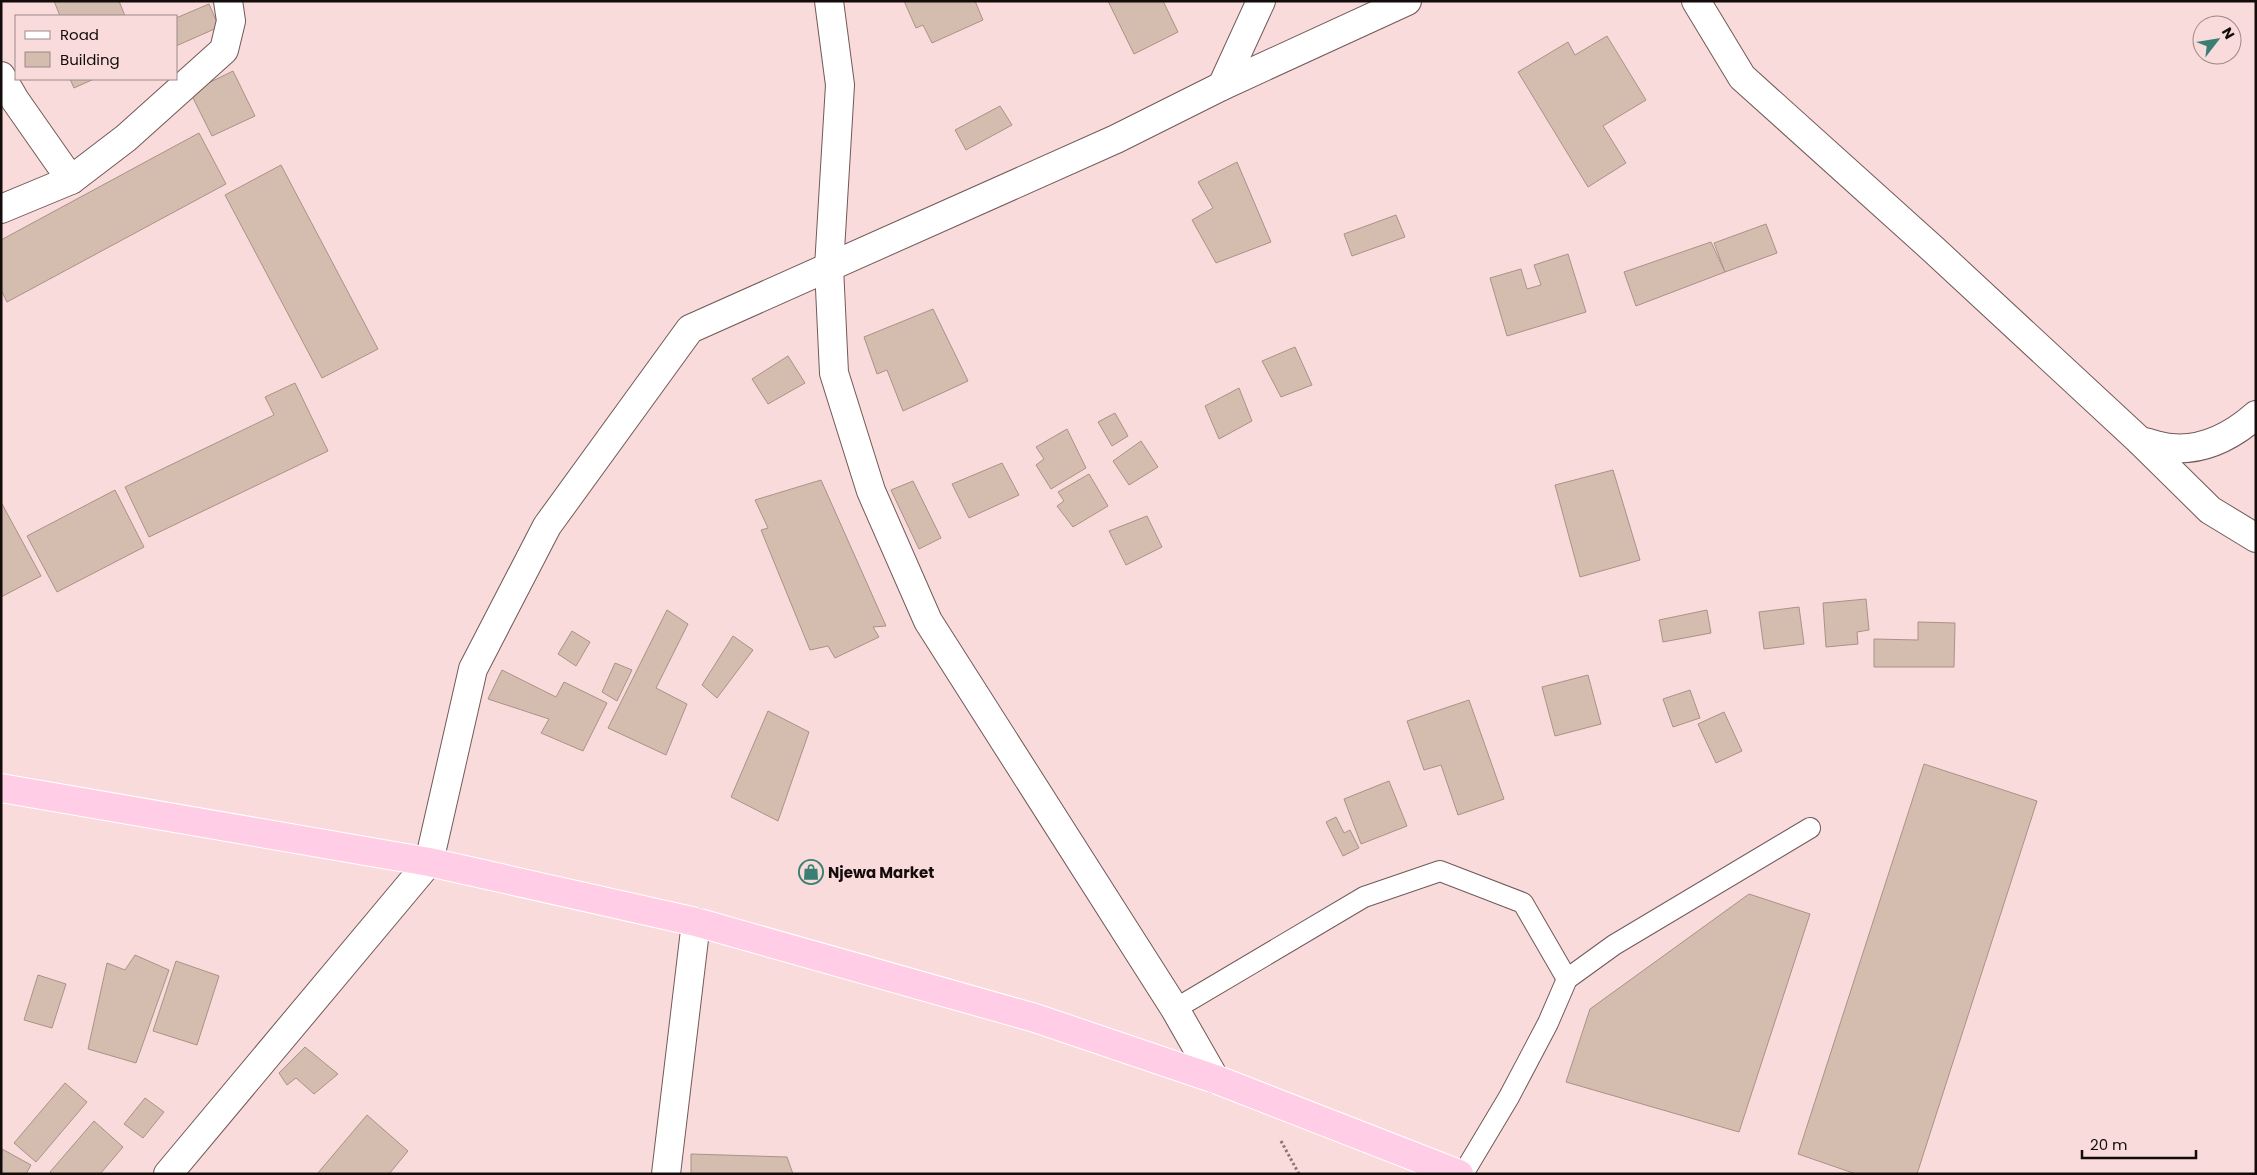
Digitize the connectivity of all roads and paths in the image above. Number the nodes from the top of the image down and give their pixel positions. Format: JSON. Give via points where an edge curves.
{"nodes":[{"id":1,"x":228,"y":1,"type":"edge"},
{"id":2,"x":829,"y":1,"type":"edge"},
{"id":3,"x":1261,"y":1,"type":"edge"},
{"id":4,"x":1406,"y":1,"type":"edge"},
{"id":5,"x":1696,"y":1,"type":"edge"},
{"id":6,"x":1,"y":76,"type":"edge"},
{"id":7,"x":1222,"y":86,"type":"junction"},
{"id":8,"x":71,"y":180,"type":"junction"},
{"id":9,"x":1,"y":209,"type":"edge"},
{"id":10,"x":829,"y":267,"type":"junction"},
{"id":11,"x":2256,"y":415,"type":"edge"},
{"id":12,"x":2140,"y":441,"type":"junction"},
{"id":13,"x":2256,"y":538,"type":"edge"},
{"id":14,"x":1,"y":788,"type":"edge"},
{"id":15,"x":1810,"y":828,"type":"dead end"},
{"id":16,"x":429,"y":862,"type":"junction"},
{"id":17,"x":696,"y":922,"type":"junction"},
{"id":18,"x":1567,"y":979,"type":"junction"},
{"id":19,"x":1175,"y":1009,"type":"junction"},
{"id":20,"x":1215,"y":1079,"type":"junction"},
{"id":21,"x":168,"y":1174,"type":"edge"},
{"id":22,"x":666,"y":1174,"type":"edge"},
{"id":23,"x":1459,"y":1174,"type":"edge"},
{"id":24,"x":1463,"y":1174,"type":"edge"}],
"edges":[{"from":1,"to":8,"type":"street","via":[[231,21],[224,50],[126,138]]},
{"from":2,"to":10,"type":"street","via":[[840,85]]},
{"from":3,"to":7,"type":"street"},
{"from":4,"to":7,"type":"street"},
{"from":5,"to":12,"type":"street","via":[[1742,77]]},
{"from":6,"to":8,"type":"street"},
{"from":7,"to":10,"type":"street","via":[[1116,140]]},
{"from":8,"to":9,"type":"street"},
{"from":10,"to":16,"type":"street","via":[[690,329],[547,526],[473,669]]},
{"from":10,"to":19,"type":"street","via":[[834,373],[871,491],[928,620]]},
{"from":11,"to":12,"type":"street","via":[[2242,428],[2220,440],[2194,448],[2170,448]]},
{"from":12,"to":13,"type":"street","via":[[2210,510]]},
{"from":14,"to":16,"type":"highway"},
{"from":15,"to":18,"type":"lane","via":[[1614,945]]},
{"from":16,"to":17,"type":"highway"},
{"from":16,"to":21,"type":"street"},
{"from":17,"to":20,"type":"highway","via":[[1034,1018]]},
{"from":17,"to":22,"type":"street"},
{"from":18,"to":19,"type":"lane","via":[[1524,903],[1440,871],[1364,897]]},
{"from":18,"to":24,"type":"lane","via":[[1509,1097]]},
{"from":19,"to":20,"type":"street"},
{"from":20,"to":23,"type":"highway"}]}
